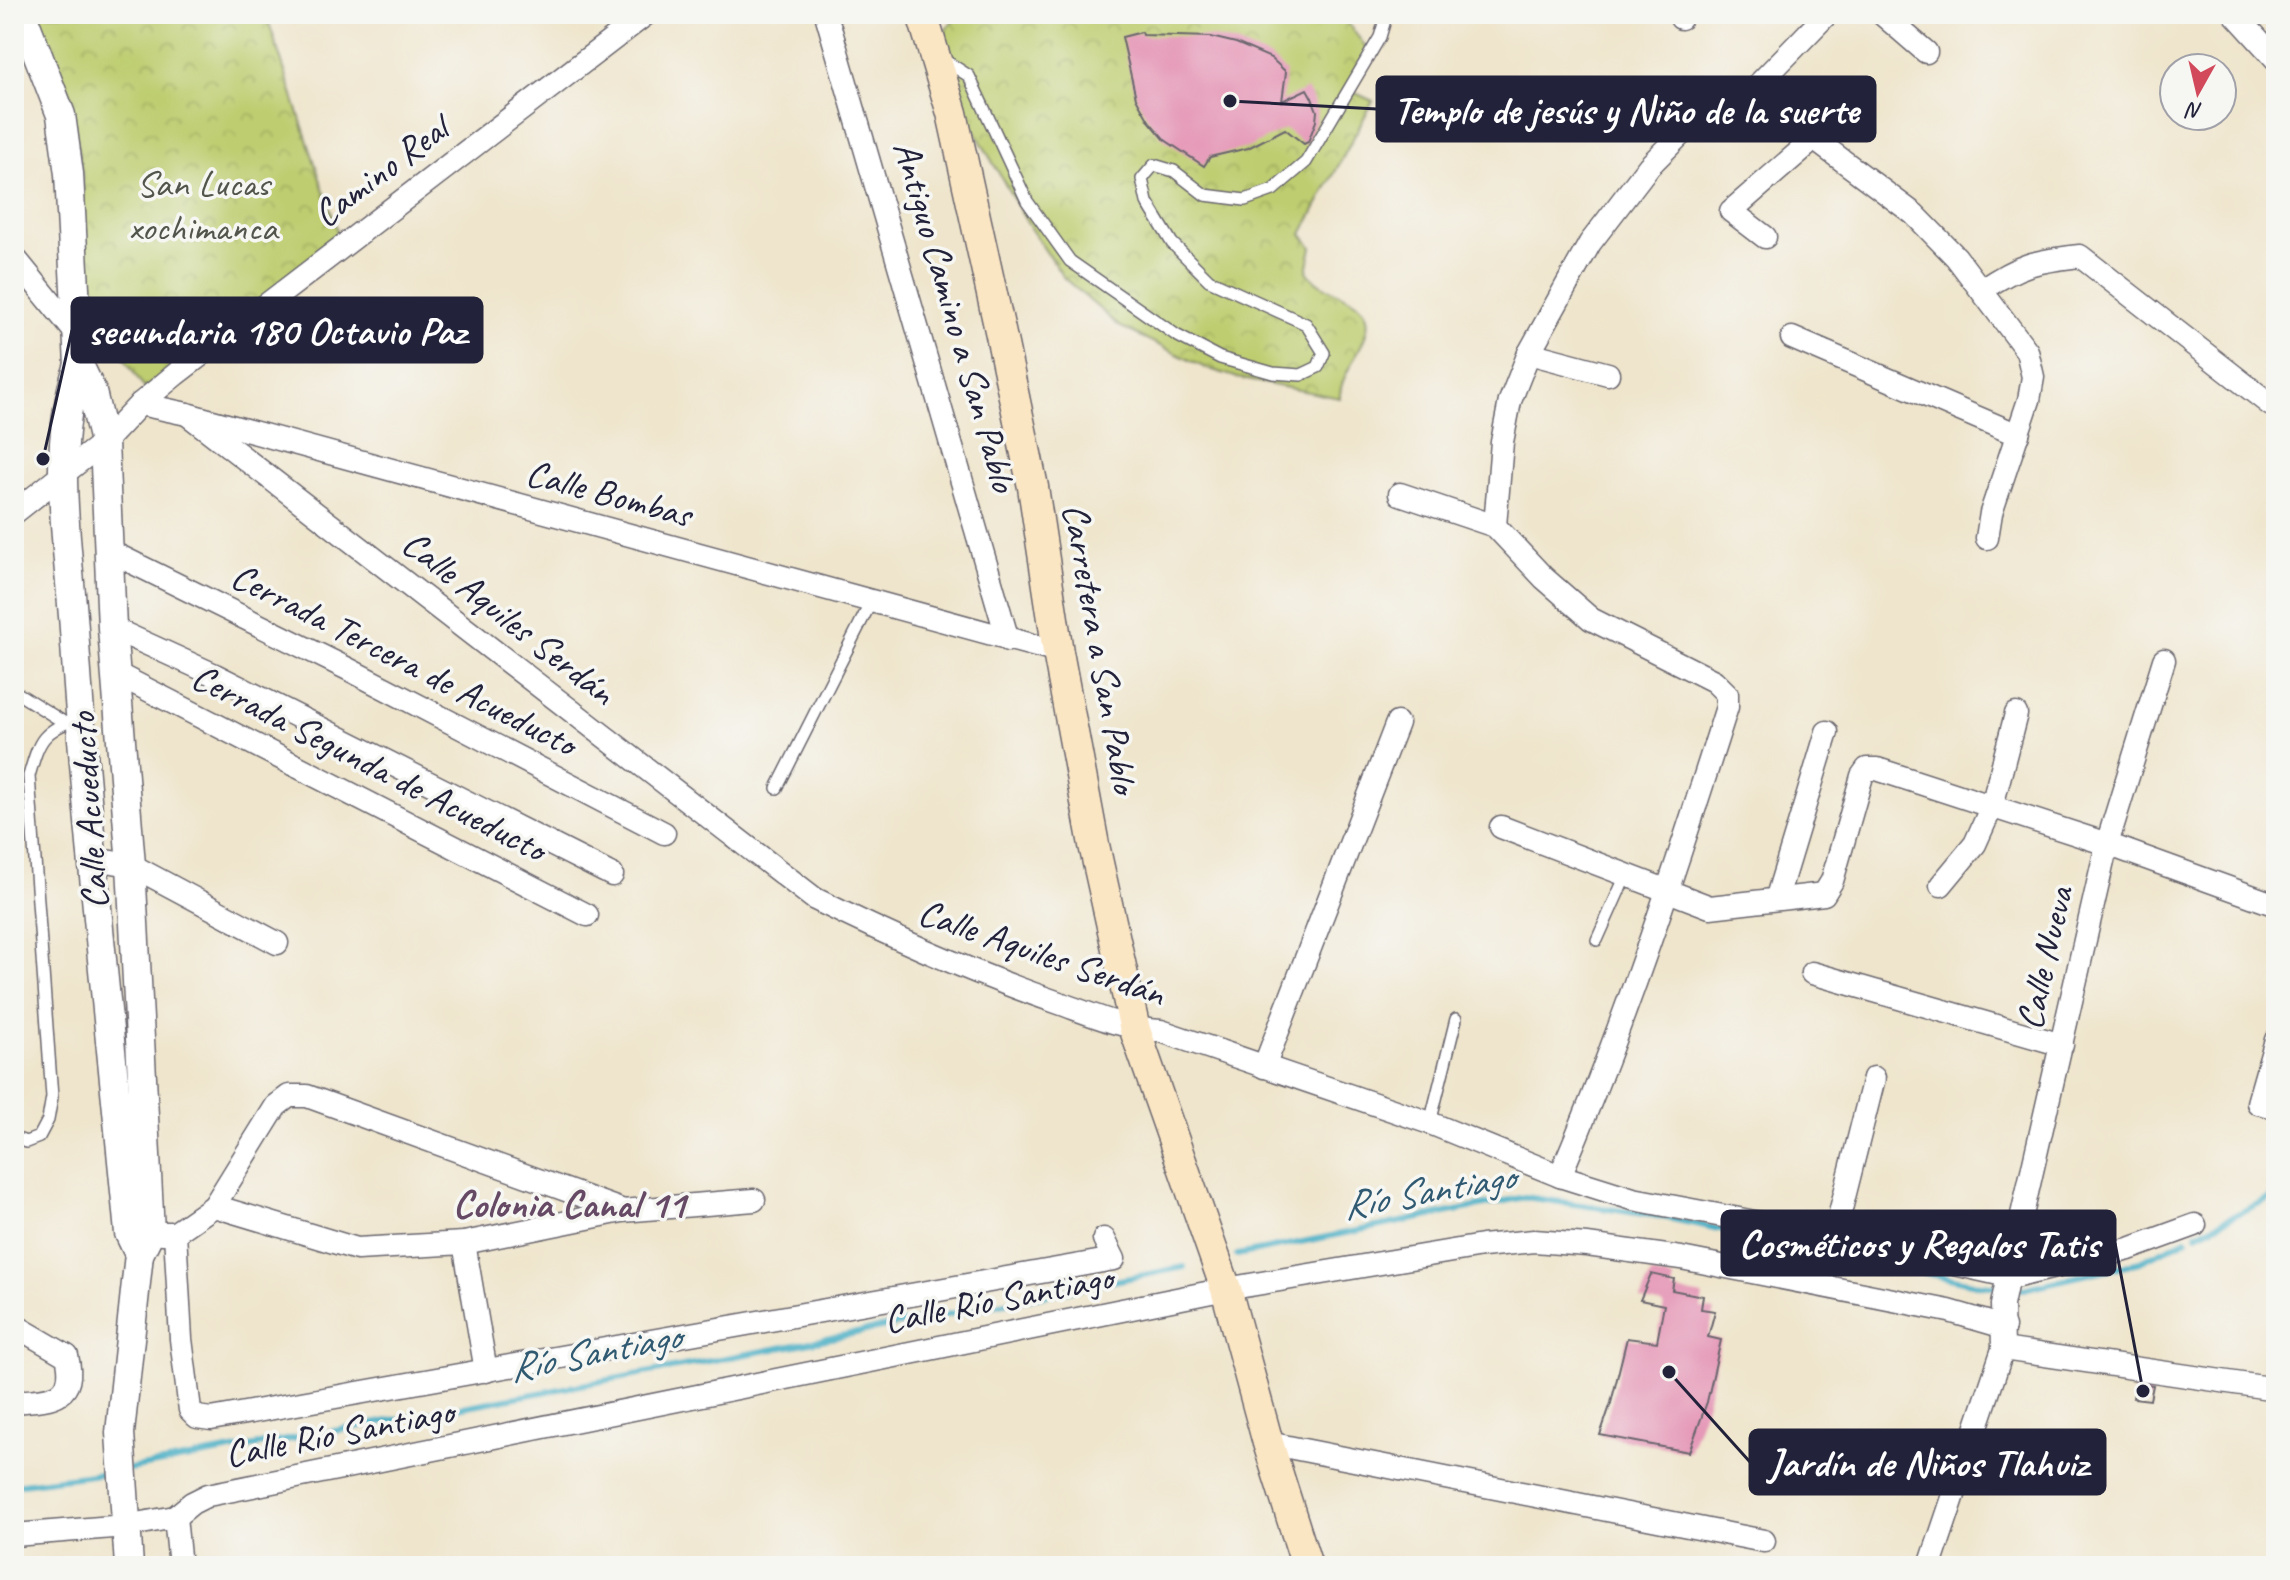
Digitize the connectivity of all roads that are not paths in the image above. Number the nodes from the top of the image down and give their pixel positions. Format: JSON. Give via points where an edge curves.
{"nodes":[{"id":1,"x":22,"y":14,"type":"edge"},
{"id":2,"x":646,"y":14,"type":"edge"},
{"id":3,"x":826,"y":14,"type":"edge"},
{"id":4,"x":922,"y":14,"type":"edge"},
{"id":5,"x":1383,"y":14,"type":"edge"},
{"id":6,"x":1827,"y":14,"type":"edge"},
{"id":7,"x":1882,"y":14,"type":"edge"},
{"id":8,"x":2235,"y":14,"type":"edge"},
{"id":9,"x":1926,"y":52,"type":"dead end"},
{"id":10,"x":933,"y":54,"type":"junction"},
{"id":11,"x":2276,"y":59,"type":"edge"},
{"id":12,"x":1755,"y":88,"type":"junction"},
{"id":13,"x":1814,"y":139,"type":"junction"},
{"id":14,"x":1765,"y":237,"type":"dead end"},
{"id":15,"x":14,"y":257,"type":"edge"},
{"id":16,"x":1982,"y":290,"type":"junction"},
{"id":17,"x":75,"y":332,"type":"junction"},
{"id":18,"x":1792,"y":338,"type":"dead end"},
{"id":19,"x":1529,"y":353,"type":"junction"},
{"id":20,"x":79,"y":365,"type":"junction"},
{"id":21,"x":1608,"y":374,"type":"dead end"},
{"id":22,"x":140,"y":404,"type":"junction"},
{"id":23,"x":2271,"y":405,"type":"dead end"},
{"id":24,"x":187,"y":414,"type":"junction"},
{"id":25,"x":2018,"y":435,"type":"junction"},
{"id":26,"x":104,"y":442,"type":"junction"},
{"id":27,"x":64,"y":476,"type":"junction"},
{"id":28,"x":1400,"y":494,"type":"dead end"},
{"id":29,"x":14,"y":513,"type":"edge"},
{"id":30,"x":1495,"y":526,"type":"junction"},
{"id":31,"x":1987,"y":538,"type":"dead end"},
{"id":32,"x":109,"y":551,"type":"junction"},
{"id":33,"x":871,"y":602,"type":"junction"},
{"id":34,"x":112,"y":628,"type":"junction"},
{"id":35,"x":1008,"y":640,"type":"junction"},
{"id":36,"x":1058,"y":652,"type":"junction"},
{"id":37,"x":2164,"y":660,"type":"dead end"},
{"id":38,"x":117,"y":674,"type":"junction"},
{"id":39,"x":14,"y":691,"type":"edge"},
{"id":40,"x":2016,"y":714,"type":"dead end"},
{"id":41,"x":72,"y":720,"type":"junction"},
{"id":42,"x":1397,"y":723,"type":"dead end"},
{"id":43,"x":1827,"y":732,"type":"dead end"},
{"id":44,"x":777,"y":788,"type":"dead end"},
{"id":45,"x":1992,"y":806,"type":"junction"},
{"id":46,"x":1501,"y":827,"type":"dead end"},
{"id":47,"x":664,"y":833,"type":"dead end"},
{"id":48,"x":2107,"y":844,"type":"junction"},
{"id":49,"x":93,"y":859,"type":"junction"},
{"id":50,"x":131,"y":865,"type":"junction"},
{"id":51,"x":1627,"y":873,"type":"junction"},
{"id":52,"x":612,"y":875,"type":"dead end"},
{"id":53,"x":1941,"y":885,"type":"dead end"},
{"id":54,"x":1670,"y":890,"type":"junction"},
{"id":55,"x":1777,"y":897,"type":"junction"},
{"id":56,"x":2276,"y":905,"type":"edge"},
{"id":57,"x":587,"y":915,"type":"dead end"},
{"id":58,"x":1597,"y":940,"type":"dead end"},
{"id":59,"x":277,"y":943,"type":"dead end"},
{"id":60,"x":1812,"y":973,"type":"dead end"},
{"id":61,"x":1456,"y":1019,"type":"dead end"},
{"id":62,"x":1135,"y":1030,"type":"junction"},
{"id":63,"x":2276,"y":1040,"type":"edge"},
{"id":64,"x":2062,"y":1045,"type":"junction"},
{"id":65,"x":1264,"y":1067,"type":"junction"},
{"id":66,"x":1874,"y":1078,"type":"dead end"},
{"id":67,"x":2276,"y":1107,"type":"edge"},
{"id":68,"x":1430,"y":1123,"type":"junction"},
{"id":69,"x":14,"y":1138,"type":"edge"},
{"id":70,"x":1560,"y":1176,"type":"junction"},
{"id":71,"x":754,"y":1200,"type":"dead end"},
{"id":72,"x":214,"y":1206,"type":"junction"},
{"id":73,"x":622,"y":1211,"type":"junction"},
{"id":74,"x":2195,"y":1225,"type":"dead end"},
{"id":75,"x":1834,"y":1237,"type":"junction"},
{"id":76,"x":148,"y":1238,"type":"junction"},
{"id":77,"x":1104,"y":1239,"type":"dead end"},
{"id":78,"x":464,"y":1243,"type":"junction"},
{"id":79,"x":2008,"y":1278,"type":"junction"},
{"id":80,"x":1226,"y":1289,"type":"junction"},
{"id":81,"x":14,"y":1325,"type":"edge"},
{"id":82,"x":2003,"y":1327,"type":"junction"},
{"id":83,"x":486,"y":1371,"type":"junction"},
{"id":84,"x":2276,"y":1389,"type":"edge"},
{"id":85,"x":14,"y":1402,"type":"edge"},
{"id":86,"x":1268,"y":1443,"type":"junction"},
{"id":87,"x":124,"y":1514,"type":"junction"},
{"id":88,"x":175,"y":1517,"type":"junction"},
{"id":89,"x":14,"y":1535,"type":"edge"},
{"id":90,"x":1764,"y":1541,"type":"dead end"},
{"id":91,"x":129,"y":1566,"type":"edge"},
{"id":92,"x":180,"y":1566,"type":"edge"},
{"id":93,"x":1307,"y":1566,"type":"edge"},
{"id":94,"x":1930,"y":1566,"type":"edge"}],
"edges":[{"from":1,"to":17,"type":"street","name":"Calle Acueducto","via":[[61,115],[69,174]]},
{"from":2,"to":22,"type":"street","name":"Camino Real"},
{"from":3,"to":35,"type":"street","name":"Antiguo Camino a San Pablo"},
{"from":4,"to":10,"type":"main road","name":"Carretera a San Pablo"},
{"from":5,"to":10,"type":"lane","via":[[1380,37],[1306,162],[1273,190],[1245,200],[1205,195],[1174,171],[1154,165],[1142,179],[1147,202],[1172,243],[1209,280],[1306,324],[1324,353],[1318,367],[1301,375],[1220,358],[1176,335],[1070,261],[1027,201],[969,76]]},
{"from":6,"to":12,"type":"street"},
{"from":7,"to":9,"type":"street"},
{"from":8,"to":11,"type":"street"},
{"from":10,"to":36,"type":"main road","name":"Carretera a San Pablo","via":[[952,113],[1033,487]]},
{"from":12,"to":13,"type":"street"},
{"from":12,"to":19,"type":"street","via":[[1697,122],[1649,166],[1590,243]]},
{"from":13,"to":14,"type":"street","via":[[1731,211]]},
{"from":13,"to":16,"type":"street","via":[[1914,214]]},
{"from":15,"to":17,"type":"street"},
{"from":16,"to":23,"type":"street","via":[[2035,261],[2080,256]]},
{"from":16,"to":25,"type":"street","via":[[2027,351],[2033,377]]},
{"from":17,"to":20,"type":"street","name":"Calle Acueducto"},
{"from":18,"to":25,"type":"street"},
{"from":19,"to":21,"type":"street"},
{"from":19,"to":30,"type":"street","via":[[1510,401]]},
{"from":20,"to":26,"type":"street","name":"Calle Acueducto","via":[[92,392]]},
{"from":20,"to":27,"type":"street","name":"Calle Acueducto","via":[[68,395]]},
{"from":22,"to":24,"type":"street","name":"Calle Bombas"},
{"from":22,"to":26,"type":"street","name":"Camino Real"},
{"from":24,"to":33,"type":"street","name":"Calle Bombas"},
{"from":24,"to":62,"type":"street","name":"Calle Aquiles Serdán","via":[[815,899],[908,945]]},
{"from":25,"to":31,"type":"street"},
{"from":26,"to":27,"type":"street","name":"Camino Real"},
{"from":26,"to":32,"type":"street","name":"Calle Acueducto"},
{"from":27,"to":29,"type":"street","name":"Camino Real"},
{"from":27,"to":41,"type":"street","name":"Calle Acueducto"},
{"from":28,"to":30,"type":"street"},
{"from":30,"to":54,"type":"street","via":[[1591,619],[1714,681],[1727,694]]},
{"from":32,"to":34,"type":"street","name":"Calle Acueducto"},
{"from":32,"to":47,"type":"street","name":"Cerrada Tercera de Acueducto"},
{"from":33,"to":35,"type":"street","name":"Calle Bombas"},
{"from":33,"to":44,"type":"lane"},
{"from":34,"to":38,"type":"street","name":"Calle Acueducto"},
{"from":34,"to":52,"type":"street"},
{"from":35,"to":36,"type":"street","name":"Calle Bombas"},
{"from":36,"to":62,"type":"main road","name":"Carretera a San Pablo"},
{"from":37,"to":48,"type":"street","name":"Calle Nueva"},
{"from":38,"to":50,"type":"street","name":"Calle Acueducto"},
{"from":38,"to":57,"type":"street","name":"Cerrada Segunda de Acueducto"},
{"from":39,"to":41,"type":"lane"},
{"from":40,"to":45,"type":"street"},
{"from":41,"to":49,"type":"street","name":"Calle Acueducto"},
{"from":41,"to":69,"type":"lane","via":[[47,733],[29,776],[52,1097],[39,1137],[26,1142]]},
{"from":42,"to":65,"type":"street"},
{"from":43,"to":55,"type":"street"},
{"from":45,"to":48,"type":"street"},
{"from":45,"to":53,"type":"street","via":[[1975,844]]},
{"from":45,"to":55,"type":"street","via":[[1867,769],[1829,890]]},
{"from":46,"to":51,"type":"street"},
{"from":48,"to":56,"type":"street"},
{"from":48,"to":64,"type":"street","name":"Calle Nueva"},
{"from":49,"to":50,"type":"street"},
{"from":49,"to":76,"type":"street","name":"Calle Acueducto"},
{"from":50,"to":59,"type":"street"},
{"from":50,"to":76,"type":"street","name":"Calle Acueducto"},
{"from":51,"to":54,"type":"street"},
{"from":51,"to":58,"type":"lane"},
{"from":54,"to":55,"type":"street","via":[[1710,907]]},
{"from":54,"to":70,"type":"street"},
{"from":60,"to":64,"type":"street"},
{"from":61,"to":68,"type":"lane"},
{"from":62,"to":65,"type":"street","name":"Calle Aquiles Serdán","via":[[1161,1031]]},
{"from":62,"to":80,"type":"main road","name":"Carretera a San Pablo"},
{"from":63,"to":67,"type":"street","via":[[2258,1103]]},
{"from":64,"to":79,"type":"street","name":"Calle Nueva"},
{"from":65,"to":68,"type":"street","name":"Calle Aquiles Serdán"},
{"from":66,"to":75,"type":"street"},
{"from":68,"to":70,"type":"street","name":"Calle Aquiles Serdán"},
{"from":70,"to":75,"type":"street","name":"Calle Aquiles Serdán","via":[[1633,1199]]},
{"from":71,"to":73,"type":"street"},
{"from":72,"to":73,"type":"street","via":[[276,1106],[289,1096],[307,1096]]},
{"from":72,"to":76,"type":"street"},
{"from":72,"to":78,"type":"street","via":[[357,1249]]},
{"from":73,"to":78,"type":"street"},
{"from":74,"to":79,"type":"street","via":[[2129,1249]]},
{"from":75,"to":79,"type":"street","name":"Calle Aquiles Serdán"},
{"from":76,"to":83,"type":"street","via":[[181,1339],[190,1410],[197,1417],[211,1419]]},
{"from":76,"to":87,"type":"street","name":"Calle Acueducto","via":[[120,1433]]},
{"from":77,"to":83,"type":"street","via":[[1114,1259]]},
{"from":78,"to":83,"type":"street"},
{"from":79,"to":82,"type":"street","name":"Calle Nueva"},
{"from":80,"to":82,"type":"street","name":"Calle Río Santiago","via":[[1534,1241],[1696,1261],[1949,1311]]},
{"from":80,"to":86,"type":"main road"},
{"from":80,"to":88,"type":"street","name":"Calle Río Santiago","via":[[208,1495]]},
{"from":81,"to":85,"type":"street","via":[[67,1356],[71,1371],[66,1389],[56,1398]]},
{"from":82,"to":84,"type":"street"},
{"from":82,"to":94,"type":"street","name":"Calle Nueva"},
{"from":86,"to":90,"type":"street"},
{"from":86,"to":93,"type":"main road"},
{"from":87,"to":88,"type":"street","name":"Calle Río Santiago"},
{"from":87,"to":89,"type":"street","name":"Calle Río Santiago"},
{"from":87,"to":91,"type":"street","name":"Calle Acueducto"},
{"from":88,"to":92,"type":"street"}]}
